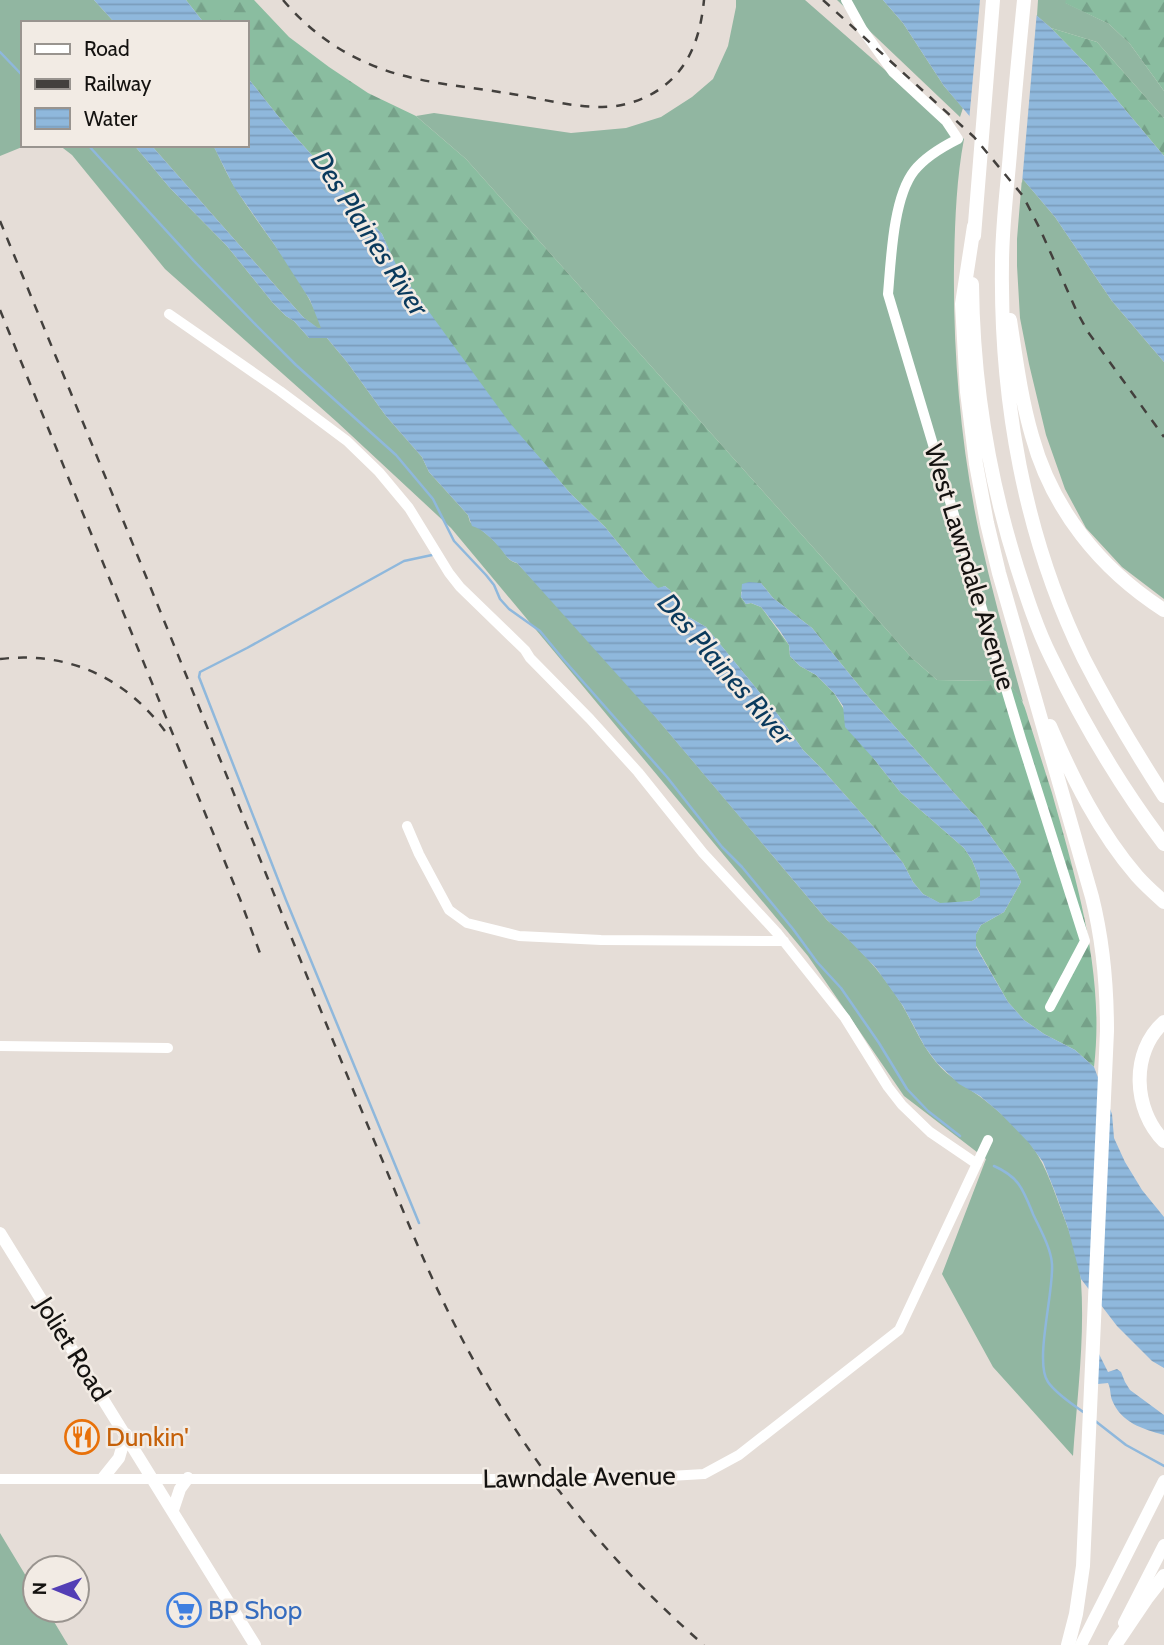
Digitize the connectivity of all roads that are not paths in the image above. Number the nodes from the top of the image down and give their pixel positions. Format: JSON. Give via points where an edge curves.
{"nodes":[{"id":1,"x":846,"y":0,"type":"edge"},
{"id":2,"x":993,"y":0,"type":"edge"},
{"id":3,"x":1024,"y":0,"type":"edge"},
{"id":4,"x":974,"y":226,"type":"junction"},
{"id":5,"x":1002,"y":264,"type":"junction"},
{"id":6,"x":169,"y":314,"type":"dead end"},
{"id":7,"x":1164,"y":610,"type":"edge"},
{"id":8,"x":1028,"y":676,"type":"junction"},
{"id":9,"x":1164,"y":796,"type":"edge"},
{"id":10,"x":407,"y":827,"type":"dead end"},
{"id":11,"x":1164,"y":844,"type":"edge"},
{"id":12,"x":1164,"y":902,"type":"edge"},
{"id":13,"x":784,"y":941,"type":"junction"},
{"id":14,"x":1050,"y":1007,"type":"dead end"},
{"id":15,"x":1164,"y":1021,"type":"edge"},
{"id":16,"x":0,"y":1046,"type":"edge"},
{"id":17,"x":168,"y":1048,"type":"dead end"},
{"id":18,"x":988,"y":1140,"type":"dead end"},
{"id":19,"x":1164,"y":1141,"type":"edge"},
{"id":20,"x":976,"y":1164,"type":"junction"},
{"id":21,"x":0,"y":1233,"type":"edge"},
{"id":22,"x":125,"y":1434,"type":"junction"},
{"id":23,"x":103,"y":1478,"type":"junction"},
{"id":24,"x":153,"y":1478,"type":"junction"},
{"id":25,"x":188,"y":1478,"type":"junction"},
{"id":26,"x":0,"y":1479,"type":"edge"},
{"id":27,"x":1164,"y":1481,"type":"edge"},
{"id":28,"x":173,"y":1510,"type":"junction"},
{"id":29,"x":1164,"y":1545,"type":"edge"},
{"id":30,"x":1164,"y":1576,"type":"edge"},
{"id":31,"x":255,"y":1645,"type":"edge"},
{"id":32,"x":1069,"y":1645,"type":"edge"},
{"id":33,"x":1081,"y":1645,"type":"edge"},
{"id":34,"x":1114,"y":1645,"type":"edge"}],
"edges":[{"from":1,"to":14,"type":"street","name":"West Lawndale Avenue","via":[[893,72],[946,121],[958,139],[923,161],[907,181],[893,241],[888,294],[1085,941]]},
{"from":2,"to":4,"type":"highway"},
{"from":3,"to":5,"type":"highway"},
{"from":4,"to":8,"type":"highway","via":[[962,304],[967,392],[987,523]]},
{"from":4,"to":11,"type":"highway","via":[[978,392],[991,471],[1013,553],[1050,656],[1115,776]]},
{"from":5,"to":7,"type":"highway","via":[[1020,385],[1046,475],[1088,545],[1123,581]]},
{"from":5,"to":9,"type":"highway","via":[[1010,412],[1044,560],[1084,657]]},
{"from":6,"to":13,"type":"street","via":[[281,391],[347,441],[379,472],[409,508],[460,587],[598,728]]},
{"from":8,"to":12,"type":"highway","via":[[1100,825],[1137,877]]},
{"from":8,"to":32,"type":"highway","via":[[1100,929],[1107,999],[1083,1566]]},
{"from":10,"to":13,"type":"street","via":[[449,910],[467,923],[519,936]]},
{"from":13,"to":20,"type":"street","via":[[845,1018],[902,1105],[930,1132]]},
{"from":15,"to":19,"type":"highway","via":[[1148,1041],[1140,1063],[1139,1086],[1145,1112]]},
{"from":16,"to":17,"type":"street"},
{"from":18,"to":20,"type":"street","name":"Lawndale Avenue"},
{"from":20,"to":25,"type":"street","name":"Lawndale Avenue","via":[[899,1331],[739,1455],[704,1474],[559,1479]]},
{"from":21,"to":22,"type":"main road","name":"Joliet Road"},
{"from":22,"to":23,"type":"main road","via":[[119,1458]]},
{"from":22,"to":24,"type":"main road","name":"Joliet Road"},
{"from":23,"to":24,"type":"street","name":"Lawndale Avenue"},
{"from":23,"to":26,"type":"street","name":"Lawndale Avenue"},
{"from":24,"to":25,"type":"street","name":"Lawndale Avenue"},
{"from":24,"to":28,"type":"main road","name":"Joliet Road"},
{"from":25,"to":28,"type":"main road"},
{"from":27,"to":33,"type":"main road"},
{"from":28,"to":31,"type":"main road","name":"Joliet Road"},
{"from":29,"to":34,"type":"main road"},
{"from":30,"to":34,"type":"highway"}]}
